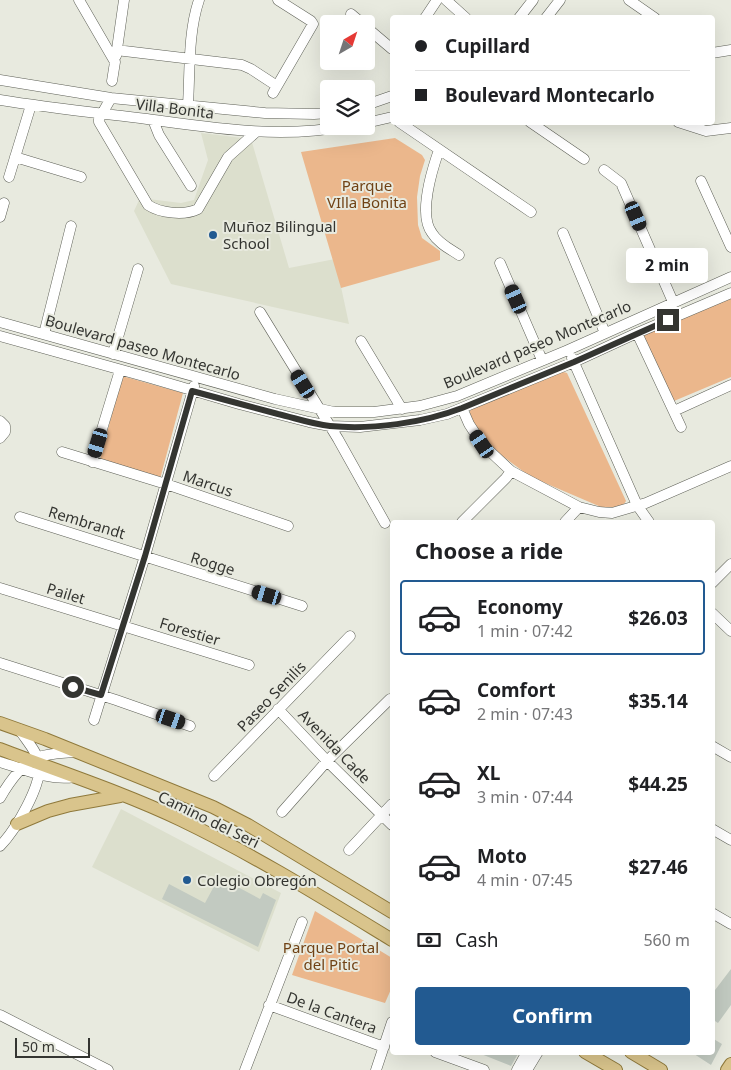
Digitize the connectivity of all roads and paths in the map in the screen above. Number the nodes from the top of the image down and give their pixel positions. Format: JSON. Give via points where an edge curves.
{"nodes":[{"id":1,"x":79,"y":0,"type":"edge"},
{"id":2,"x":124,"y":0,"type":"edge"},
{"id":3,"x":199,"y":0,"type":"edge"},
{"id":4,"x":278,"y":0,"type":"edge"},
{"id":5,"x":437,"y":0,"type":"edge"},
{"id":6,"x":446,"y":0,"type":"edge"},
{"id":7,"x":533,"y":0,"type":"edge"},
{"id":8,"x":560,"y":0,"type":"edge"},
{"id":9,"x":629,"y":0,"type":"edge"},
{"id":10,"x":427,"y":15,"type":"edge"},
{"id":11,"x":463,"y":15,"type":"edge"},
{"id":12,"x":521,"y":15,"type":"edge"},
{"id":13,"x":548,"y":15,"type":"edge"},
{"id":14,"x":651,"y":15,"type":"edge"},
{"id":15,"x":375,"y":35,"type":"edge"},
{"id":16,"x":390,"y":47,"type":"edge"},
{"id":17,"x":116,"y":50,"type":"junction"},
{"id":18,"x":731,"y":50,"type":"edge"},
{"id":19,"x":715,"y":53,"type":"edge"},
{"id":20,"x":190,"y":59,"type":"junction"},
{"id":21,"x":115,"y":62,"type":"junction"},
{"id":22,"x":0,"y":80,"type":"edge"},
{"id":23,"x":112,"y":81,"type":"dead end"},
{"id":24,"x":390,"y":97,"type":"edge"},
{"id":25,"x":111,"y":98,"type":"junction"},
{"id":26,"x":0,"y":100,"type":"edge"},
{"id":27,"x":375,"y":101,"type":"edge"},
{"id":28,"x":31,"y":105,"type":"junction"},
{"id":29,"x":188,"y":105,"type":"junction"},
{"id":30,"x":102,"y":114,"type":"junction"},
{"id":31,"x":320,"y":114,"type":"edge"},
{"id":32,"x":390,"y":118,"type":"edge"},
{"id":33,"x":152,"y":120,"type":"junction"},
{"id":34,"x":375,"y":121,"type":"edge"},
{"id":35,"x":402,"y":125,"type":"edge"},
{"id":36,"x":534,"y":125,"type":"edge"},
{"id":37,"x":688,"y":125,"type":"edge"},
{"id":38,"x":731,"y":128,"type":"edge"},
{"id":39,"x":320,"y":129,"type":"edge"},
{"id":40,"x":256,"y":132,"type":"junction"},
{"id":41,"x":439,"y":150,"type":"junction"},
{"id":42,"x":15,"y":157,"type":"junction"},
{"id":43,"x":584,"y":159,"type":"dead end"},
{"id":44,"x":604,"y":170,"type":"dead end"},
{"id":45,"x":9,"y":177,"type":"dead end"},
{"id":46,"x":80,"y":178,"type":"dead end"},
{"id":47,"x":701,"y":181,"type":"dead end"},
{"id":48,"x":191,"y":186,"type":"dead end"},
{"id":49,"x":4,"y":203,"type":"dead end"},
{"id":50,"x":531,"y":212,"type":"dead end"},
{"id":51,"x":0,"y":217,"type":"edge"},
{"id":52,"x":72,"y":226,"type":"dead end"},
{"id":53,"x":563,"y":233,"type":"dead end"},
{"id":54,"x":731,"y":247,"type":"edge"},
{"id":55,"x":459,"y":255,"type":"dead end"},
{"id":56,"x":500,"y":262,"type":"dead end"},
{"id":57,"x":138,"y":269,"type":"dead end"},
{"id":58,"x":731,"y":277,"type":"edge"},
{"id":59,"x":731,"y":293,"type":"edge"},
{"id":60,"x":673,"y":302,"type":"junction"},
{"id":61,"x":260,"y":312,"type":"dead end"},
{"id":62,"x":0,"y":322,"type":"edge"},
{"id":63,"x":45,"y":331,"type":"junction"},
{"id":64,"x":606,"y":333,"type":"junction"},
{"id":65,"x":637,"y":333,"type":"junction"},
{"id":66,"x":0,"y":336,"type":"edge"},
{"id":67,"x":361,"y":341,"type":"dead end"},
{"id":68,"x":568,"y":350,"type":"junction"},
{"id":69,"x":114,"y":351,"type":"junction"},
{"id":70,"x":542,"y":360,"type":"junction"},
{"id":71,"x":574,"y":362,"type":"junction"},
{"id":72,"x":120,"y":370,"type":"junction"},
{"id":73,"x":197,"y":378,"type":"junction"},
{"id":74,"x":731,"y":384,"type":"edge"},
{"id":75,"x":192,"y":391,"type":"junction"},
{"id":76,"x":462,"y":408,"type":"junction"},
{"id":77,"x":320,"y":409,"type":"junction"},
{"id":78,"x":402,"y":409,"type":"junction"},
{"id":79,"x":674,"y":411,"type":"junction"},
{"id":80,"x":2,"y":423,"type":"edge"},
{"id":81,"x":330,"y":426,"type":"junction"},
{"id":82,"x":681,"y":427,"type":"dead end"},
{"id":83,"x":0,"y":438,"type":"edge"},
{"id":84,"x":62,"y":452,"type":"dead end"},
{"id":85,"x":92,"y":462,"type":"junction"},
{"id":86,"x":731,"y":466,"type":"edge"},
{"id":87,"x":511,"y":470,"type":"junction"},
{"id":88,"x":166,"y":484,"type":"junction"},
{"id":89,"x":637,"y":505,"type":"junction"},
{"id":90,"x":579,"y":507,"type":"junction"},
{"id":91,"x":20,"y":517,"type":"dead end"},
{"id":92,"x":464,"y":520,"type":"edge"},
{"id":93,"x":567,"y":520,"type":"edge"},
{"id":94,"x":648,"y":520,"type":"edge"},
{"id":95,"x":385,"y":523,"type":"dead end"},
{"id":96,"x":288,"y":526,"type":"dead end"},
{"id":97,"x":145,"y":556,"type":"junction"},
{"id":98,"x":731,"y":564,"type":"edge"},
{"id":99,"x":715,"y":580,"type":"edge"},
{"id":100,"x":0,"y":588,"type":"edge"},
{"id":101,"x":302,"y":606,"type":"dead end"},
{"id":102,"x":715,"y":616,"type":"edge"},
{"id":103,"x":122,"y":626,"type":"junction"},
{"id":104,"x":731,"y":631,"type":"edge"},
{"id":105,"x":350,"y":636,"type":"dead end"},
{"id":106,"x":0,"y":663,"type":"edge"},
{"id":107,"x":249,"y":665,"type":"dead end"},
{"id":108,"x":101,"y":695,"type":"junction"},
{"id":109,"x":390,"y":699,"type":"dead end"},
{"id":110,"x":278,"y":709,"type":"junction"},
{"id":111,"x":94,"y":720,"type":"dead end"},
{"id":112,"x":0,"y":723,"type":"edge"},
{"id":113,"x":190,"y":726,"type":"dead end"},
{"id":114,"x":19,"y":730,"type":"junction"},
{"id":115,"x":715,"y":748,"type":"edge"},
{"id":116,"x":0,"y":749,"type":"edge"},
{"id":117,"x":76,"y":752,"type":"junction"},
{"id":118,"x":731,"y":757,"type":"edge"},
{"id":119,"x":0,"y":762,"type":"edge"},
{"id":120,"x":328,"y":762,"type":"junction"},
{"id":121,"x":34,"y":765,"type":"junction"},
{"id":122,"x":214,"y":776,"type":"dead end"},
{"id":123,"x":121,"y":796,"type":"junction"},
{"id":124,"x":0,"y":798,"type":"edge"},
{"id":125,"x":390,"y":806,"type":"edge"},
{"id":126,"x":282,"y":812,"type":"dead end"},
{"id":127,"x":382,"y":814,"type":"junction"},
{"id":128,"x":390,"y":823,"type":"edge"},
{"id":129,"x":17,"y":824,"type":"junction"},
{"id":130,"x":715,"y":831,"type":"edge"},
{"id":131,"x":731,"y":840,"type":"edge"},
{"id":132,"x":1,"y":844,"type":"edge"},
{"id":133,"x":349,"y":850,"type":"dead end"},
{"id":134,"x":390,"y":911,"type":"edge"},
{"id":135,"x":715,"y":915,"type":"edge"},
{"id":136,"x":302,"y":922,"type":"dead end"},
{"id":137,"x":731,"y":924,"type":"edge"},
{"id":138,"x":390,"y":939,"type":"edge"},
{"id":139,"x":269,"y":1005,"type":"junction"},
{"id":140,"x":0,"y":1015,"type":"edge"},
{"id":141,"x":390,"y":1028,"type":"edge"},
{"id":142,"x":384,"y":1047,"type":"junction"},
{"id":143,"x":443,"y":1055,"type":"edge"},
{"id":144,"x":525,"y":1055,"type":"edge"},
{"id":145,"x":536,"y":1055,"type":"edge"},
{"id":146,"x":590,"y":1055,"type":"edge"},
{"id":147,"x":636,"y":1055,"type":"edge"},
{"id":148,"x":108,"y":1070,"type":"edge"},
{"id":149,"x":245,"y":1070,"type":"edge"},
{"id":150,"x":376,"y":1070,"type":"edge"},
{"id":151,"x":484,"y":1070,"type":"edge"},
{"id":152,"x":517,"y":1070,"type":"edge"},
{"id":153,"x":528,"y":1070,"type":"edge"},
{"id":154,"x":616,"y":1070,"type":"edge"},
{"id":155,"x":661,"y":1070,"type":"edge"}],
"edges":[{"from":1,"to":21,"type":"street"},
{"from":2,"to":17,"type":"street"},
{"from":3,"to":20,"type":"street"},
{"from":4,"to":20,"type":"street","via":[[313,24],[275,89],[242,65]]},
{"from":5,"to":10,"type":"street"},
{"from":6,"to":11,"type":"street"},
{"from":7,"to":12,"type":"street"},
{"from":8,"to":13,"type":"street"},
{"from":9,"to":14,"type":"street"},
{"from":15,"to":16,"type":"street"},
{"from":17,"to":20,"type":"street"},
{"from":17,"to":21,"type":"street"},
{"from":18,"to":19,"type":"street"},
{"from":20,"to":29,"type":"street"},
{"from":21,"to":23,"type":"street"},
{"from":22,"to":25,"type":"street","name":"Villa Bonita"},
{"from":24,"to":27,"type":"street"},
{"from":25,"to":29,"type":"street","name":"Villa Bonita"},
{"from":25,"to":30,"type":"street"},
{"from":26,"to":28,"type":"street","name":"Villa Bonita"},
{"from":28,"to":30,"type":"street","name":"Villa Bonita"},
{"from":28,"to":42,"type":"street"},
{"from":29,"to":31,"type":"street","name":"Villa Bonita","via":[[265,113]]},
{"from":30,"to":33,"type":"street","name":"Villa Bonita"},
{"from":30,"to":40,"type":"street","via":[[99,122],[148,205],[161,211],[191,212],[198,209],[228,157]]},
{"from":32,"to":34,"type":"street"},
{"from":33,"to":40,"type":"street","name":"Villa Bonita"},
{"from":33,"to":48,"type":"street"},
{"from":35,"to":41,"type":"street"},
{"from":36,"to":43,"type":"street"},
{"from":37,"to":38,"type":"street","via":[[706,130]]},
{"from":39,"to":40,"type":"street","name":"Villa Bonita"},
{"from":41,"to":50,"type":"street"},
{"from":41,"to":55,"type":"street","via":[[429,179],[428,228]]},
{"from":42,"to":45,"type":"street"},
{"from":42,"to":46,"type":"street"},
{"from":44,"to":60,"type":"street","via":[[621,183]]},
{"from":47,"to":54,"type":"street"},
{"from":49,"to":51,"type":"street"},
{"from":52,"to":63,"type":"street"},
{"from":53,"to":64,"type":"street"},
{"from":56,"to":70,"type":"street"},
{"from":57,"to":69,"type":"street"},
{"from":58,"to":60,"type":"street","name":"Boulevard paseo Montecarlo"},
{"from":59,"to":65,"type":"street"},
{"from":60,"to":64,"type":"street","name":"Boulevard paseo Montecarlo"},
{"from":61,"to":77,"type":"street"},
{"from":62,"to":63,"type":"street","name":"Boulevard paseo Montecarlo"},
{"from":63,"to":69,"type":"street","name":"Boulevard paseo Montecarlo"},
{"from":64,"to":68,"type":"street","name":"Boulevard paseo Montecarlo"},
{"from":65,"to":71,"type":"street"},
{"from":65,"to":79,"type":"street"},
{"from":66,"to":72,"type":"street"},
{"from":67,"to":78,"type":"street"},
{"from":68,"to":70,"type":"street","name":"Boulevard paseo Montecarlo"},
{"from":68,"to":71,"type":"street"},
{"from":69,"to":73,"type":"street","name":"Boulevard paseo Montecarlo"},
{"from":70,"to":78,"type":"street","name":"Boulevard paseo Montecarlo","via":[[456,396]]},
{"from":71,"to":76,"type":"street"},
{"from":71,"to":89,"type":"street"},
{"from":72,"to":75,"type":"street"},
{"from":72,"to":85,"type":"street"},
{"from":73,"to":75,"type":"street"},
{"from":73,"to":77,"type":"street","name":"Boulevard paseo Montecarlo"},
{"from":74,"to":79,"type":"street"},
{"from":75,"to":81,"type":"street"},
{"from":75,"to":88,"type":"street"},
{"from":76,"to":81,"type":"street","via":[[420,420],[360,427]]},
{"from":76,"to":87,"type":"street","via":[[482,444]]},
{"from":77,"to":78,"type":"street","name":"Boulevard paseo Montecarlo","via":[[353,413]]},
{"from":77,"to":81,"type":"street"},
{"from":79,"to":82,"type":"street"},
{"from":80,"to":83,"type":"street","via":[[5,432]]},
{"from":81,"to":95,"type":"street"},
{"from":84,"to":85,"type":"street","name":"Marcus"},
{"from":85,"to":88,"type":"street","name":"Marcus"},
{"from":86,"to":89,"type":"street"},
{"from":87,"to":90,"type":"street"},
{"from":87,"to":92,"type":"street"},
{"from":88,"to":96,"type":"street","name":"Marcus"},
{"from":88,"to":97,"type":"street"},
{"from":89,"to":90,"type":"street","via":[[612,513]]},
{"from":89,"to":94,"type":"street"},
{"from":90,"to":93,"type":"street"},
{"from":91,"to":97,"type":"street","name":"Rembrandt"},
{"from":97,"to":101,"type":"street","name":"Rogge"},
{"from":97,"to":103,"type":"street"},
{"from":98,"to":99,"type":"street"},
{"from":100,"to":103,"type":"street","name":"Pailet"},
{"from":102,"to":104,"type":"street"},
{"from":103,"to":107,"type":"street","name":"Forestier"},
{"from":103,"to":108,"type":"street"},
{"from":105,"to":110,"type":"street","name":"Paseo Senilis"},
{"from":106,"to":108,"type":"street"},
{"from":108,"to":111,"type":"street"},
{"from":108,"to":113,"type":"street"},
{"from":109,"to":120,"type":"street"},
{"from":110,"to":120,"type":"street","name":"Avenida Cade"},
{"from":110,"to":122,"type":"street","name":"Paseo Senilis"},
{"from":112,"to":114,"type":"main road","name":"Camino del Seri"},
{"from":114,"to":117,"type":"main road","name":"Camino del Seri"},
{"from":114,"to":121,"type":"street"},
{"from":115,"to":118,"type":"street"},
{"from":116,"to":121,"type":"main road","name":"Camino del Seri"},
{"from":117,"to":121,"type":"street"},
{"from":117,"to":134,"type":"main road","name":"Camino del Seri","via":[[231,816]]},
{"from":119,"to":121,"type":"street"},
{"from":120,"to":126,"type":"street"},
{"from":120,"to":127,"type":"street","name":"Avenida Cade"},
{"from":121,"to":123,"type":"main road","name":"Camino del Seri","via":[[76,777]]},
{"from":121,"to":124,"type":"street"},
{"from":121,"to":129,"type":"street","via":[[31,796]]},
{"from":123,"to":129,"type":"main road","via":[[70,804]]},
{"from":123,"to":138,"type":"main road","name":"Camino del Seri","via":[[218,839]]},
{"from":125,"to":127,"type":"street"},
{"from":127,"to":128,"type":"street","name":"Avenida Cade"},
{"from":127,"to":133,"type":"street"},
{"from":129,"to":132,"type":"street"},
{"from":130,"to":131,"type":"street"},
{"from":135,"to":137,"type":"street"},
{"from":136,"to":139,"type":"street"},
{"from":139,"to":142,"type":"street","name":"De la Cantera"},
{"from":139,"to":149,"type":"street"},
{"from":140,"to":148,"type":"street"},
{"from":141,"to":142,"type":"street"},
{"from":142,"to":150,"type":"street"},
{"from":143,"to":151,"type":"street"},
{"from":144,"to":152,"type":"street"},
{"from":145,"to":153,"type":"street"},
{"from":146,"to":154,"type":"main road"},
{"from":147,"to":155,"type":"main road"}]}
